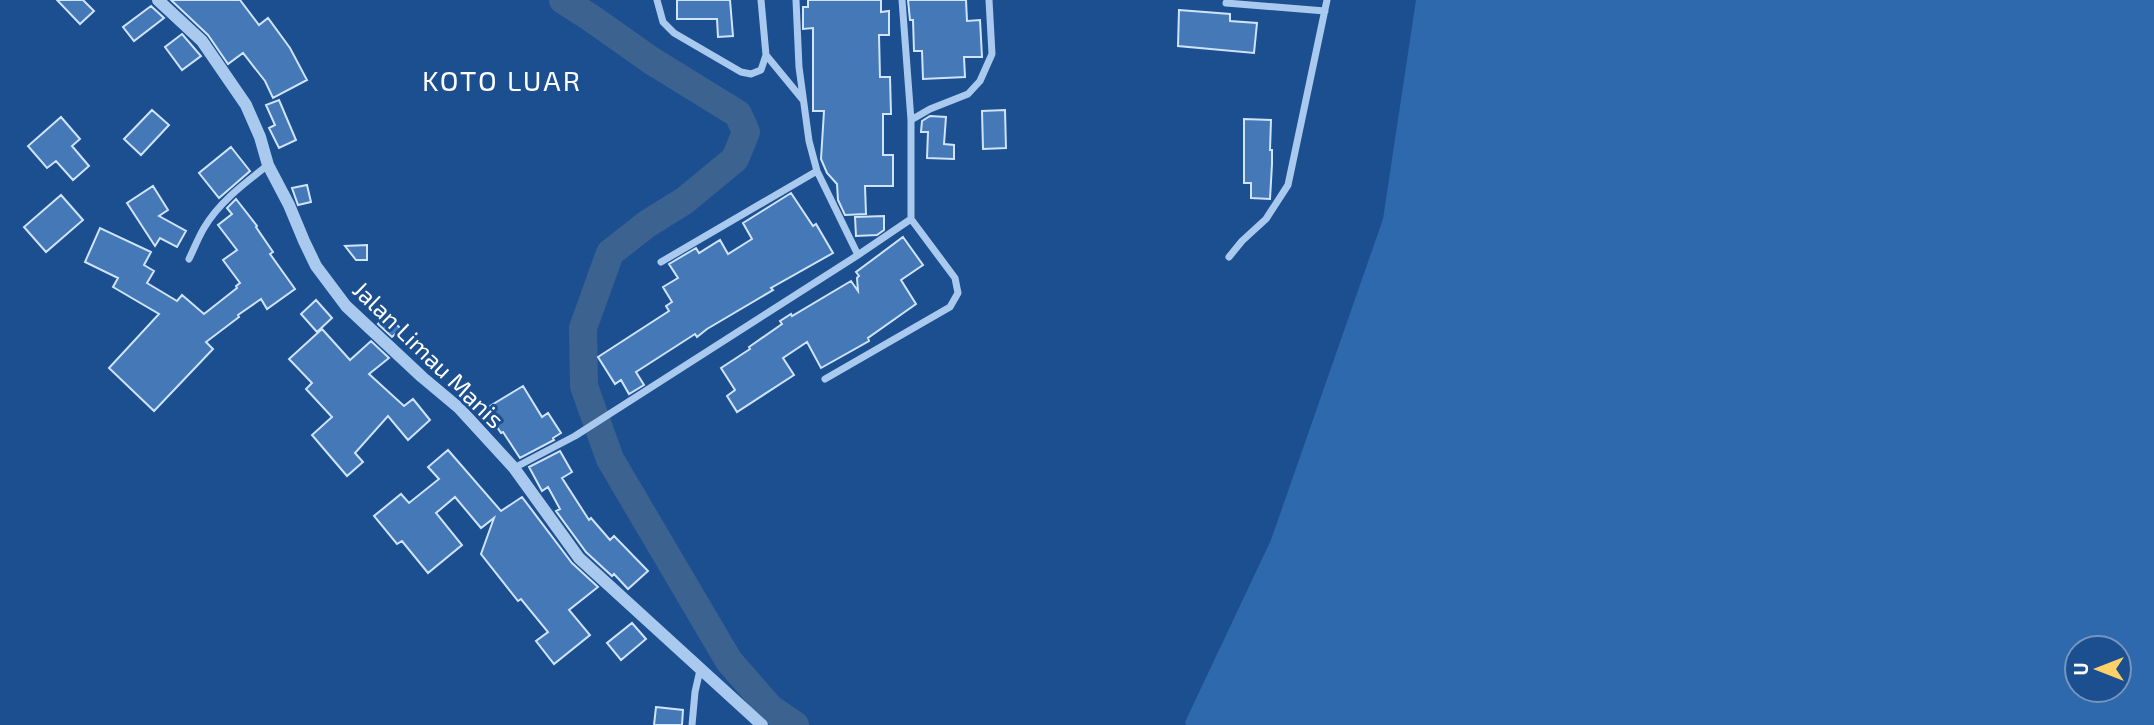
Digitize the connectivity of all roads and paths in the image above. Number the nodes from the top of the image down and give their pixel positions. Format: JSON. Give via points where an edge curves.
{"nodes":[{"id":1,"x":158,"y":0,"type":"edge"},
{"id":2,"x":657,"y":0,"type":"edge"},
{"id":3,"x":761,"y":0,"type":"edge"},
{"id":4,"x":796,"y":0,"type":"edge"},
{"id":5,"x":902,"y":0,"type":"edge"},
{"id":6,"x":989,"y":0,"type":"edge"},
{"id":7,"x":1327,"y":0,"type":"edge"},
{"id":8,"x":1226,"y":3,"type":"dead end"},
{"id":9,"x":1325,"y":11,"type":"junction"},
{"id":10,"x":766,"y":55,"type":"junction"},
{"id":11,"x":803,"y":100,"type":"junction"},
{"id":12,"x":911,"y":120,"type":"junction"},
{"id":13,"x":268,"y":165,"type":"junction"},
{"id":14,"x":817,"y":171,"type":"junction"},
{"id":15,"x":911,"y":219,"type":"junction"},
{"id":16,"x":858,"y":255,"type":"junction"},
{"id":17,"x":1229,"y":257,"type":"dead end"},
{"id":18,"x":189,"y":259,"type":"dead end"},
{"id":19,"x":661,"y":262,"type":"dead end"},
{"id":20,"x":825,"y":379,"type":"dead end"},
{"id":21,"x":514,"y":468,"type":"junction"},
{"id":22,"x":700,"y":670,"type":"junction"},
{"id":23,"x":692,"y":725,"type":"edge"},
{"id":24,"x":762,"y":725,"type":"edge"}],
"edges":[{"from":1,"to":13,"type":"street","name":"Jalan Limau Manis","via":[[202,41],[246,105]]},
{"from":2,"to":10,"type":"street","via":[[663,22],[674,33],[741,72],[761,70]]},
{"from":3,"to":10,"type":"street"},
{"from":4,"to":11,"type":"street"},
{"from":5,"to":12,"type":"street"},
{"from":6,"to":12,"type":"street","via":[[992,54],[979,81],[968,94]]},
{"from":7,"to":9,"type":"street"},
{"from":8,"to":9,"type":"street"},
{"from":9,"to":17,"type":"street","via":[[1288,185],[1266,219]]},
{"from":10,"to":11,"type":"street"},
{"from":11,"to":14,"type":"street"},
{"from":12,"to":15,"type":"street"},
{"from":13,"to":18,"type":"street","via":[[240,187],[204,227]]},
{"from":13,"to":21,"type":"street","name":"Jalan Limau Manis","via":[[316,266],[346,306],[460,408]]},
{"from":14,"to":16,"type":"street"},
{"from":14,"to":19,"type":"street"},
{"from":15,"to":16,"type":"street"},
{"from":15,"to":20,"type":"street","via":[[955,278],[958,293],[950,307]]},
{"from":16,"to":21,"type":"street","via":[[575,436]]},
{"from":21,"to":22,"type":"street","name":"Jalan Limau Manis","via":[[579,558]]},
{"from":22,"to":23,"type":"street"},
{"from":22,"to":24,"type":"street","name":"Jalan Limau Manis"}]}
